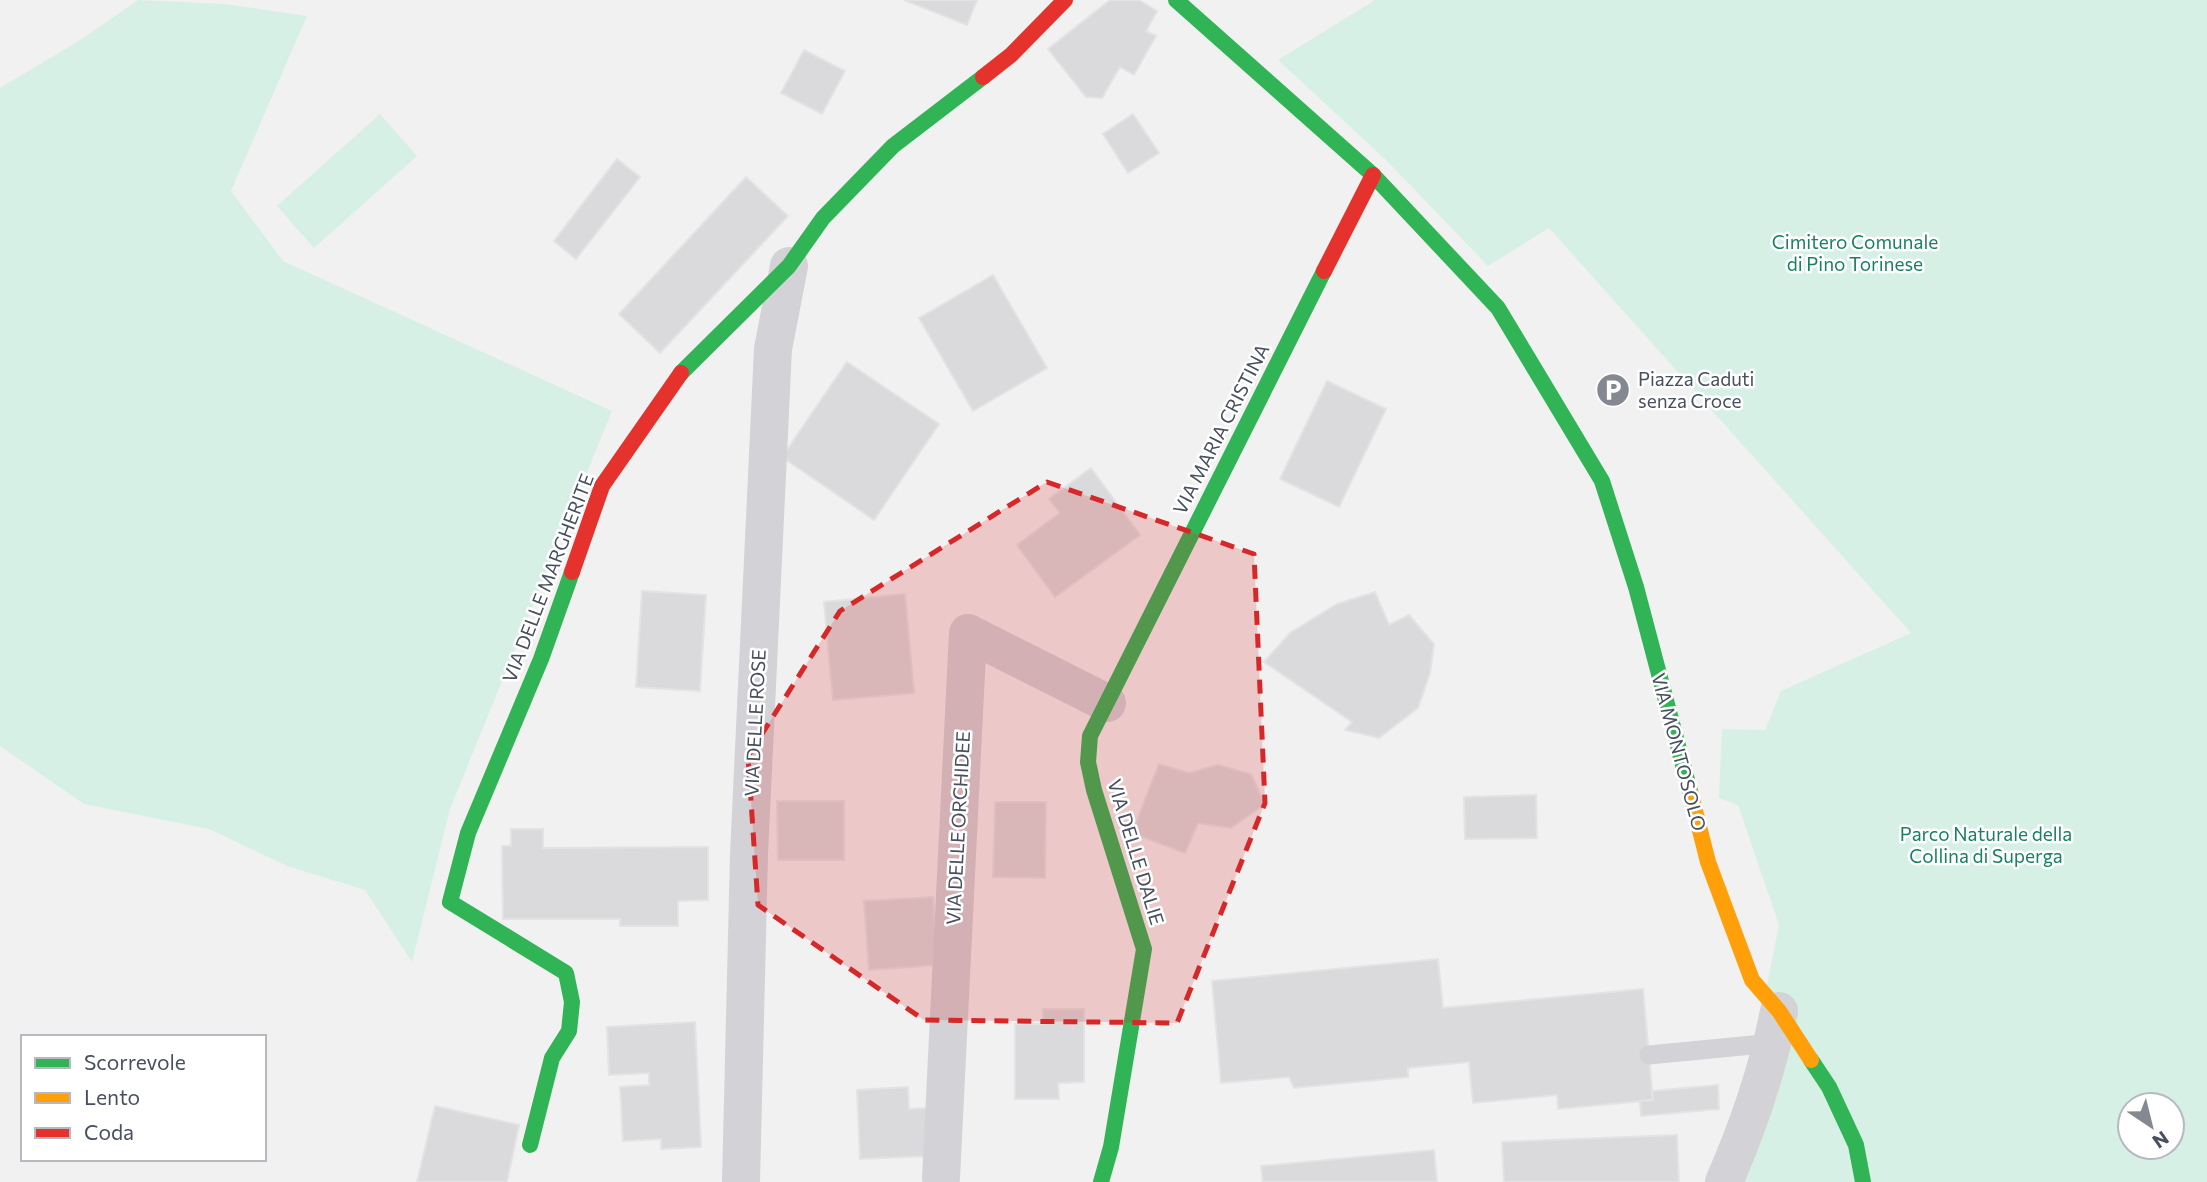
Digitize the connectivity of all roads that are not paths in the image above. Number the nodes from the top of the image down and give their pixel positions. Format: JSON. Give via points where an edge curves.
{"nodes":[{"id":1,"x":1065,"y":0,"type":"edge"},
{"id":2,"x":1176,"y":0,"type":"edge"},
{"id":3,"x":1373,"y":175,"type":"junction"},
{"id":4,"x":789,"y":266,"type":"junction"},
{"id":5,"x":1107,"y":703,"type":"junction"},
{"id":6,"x":1776,"y":1027,"type":"junction"},
{"id":7,"x":1649,"y":1055,"type":"dead end"},
{"id":8,"x":530,"y":1146,"type":"dead end"},
{"id":9,"x":941,"y":1178,"type":"dead end"},
{"id":10,"x":741,"y":1182,"type":"edge"},
{"id":11,"x":1101,"y":1182,"type":"edge"},
{"id":12,"x":1724,"y":1182,"type":"edge"},
{"id":13,"x":1863,"y":1182,"type":"edge"}],
"edges":[{"from":1,"to":4,"type":"street","name":"VIA DELLE MARGHERITE","via":[[1011,55],[892,146],[823,218]]},
{"from":2,"to":3,"type":"street"},
{"from":3,"to":5,"type":"street","name":"VIA MARIA CRISTINA"},
{"from":3,"to":6,"type":"street","name":"VIA MONTOSOLO","via":[[1498,309],[1602,481],[1636,587],[1708,862],[1752,980]]},
{"from":4,"to":8,"type":"street","name":"VIA DELLE MARGHERITE","via":[[686,365],[602,486],[541,659],[468,833],[450,902],[566,973],[572,1002],[569,1031],[552,1058]]},
{"from":4,"to":10,"type":"street","name":"VIA DELLE ROSE","via":[[773,349],[748,854]]},
{"from":5,"to":9,"type":"street","name":"VIA DELLE ORCHIDEE","via":[[968,633]]},
{"from":5,"to":11,"type":"street","name":"VIA DELLE DALIE","via":[[1090,736],[1087,762],[1144,949]]},
{"from":6,"to":7,"type":"lane"},
{"from":6,"to":12,"type":"street","via":[[1743,1139]]},
{"from":6,"to":13,"type":"street","name":"VIA MONTOSOLO","via":[[1829,1087],[1856,1145]]}]}
